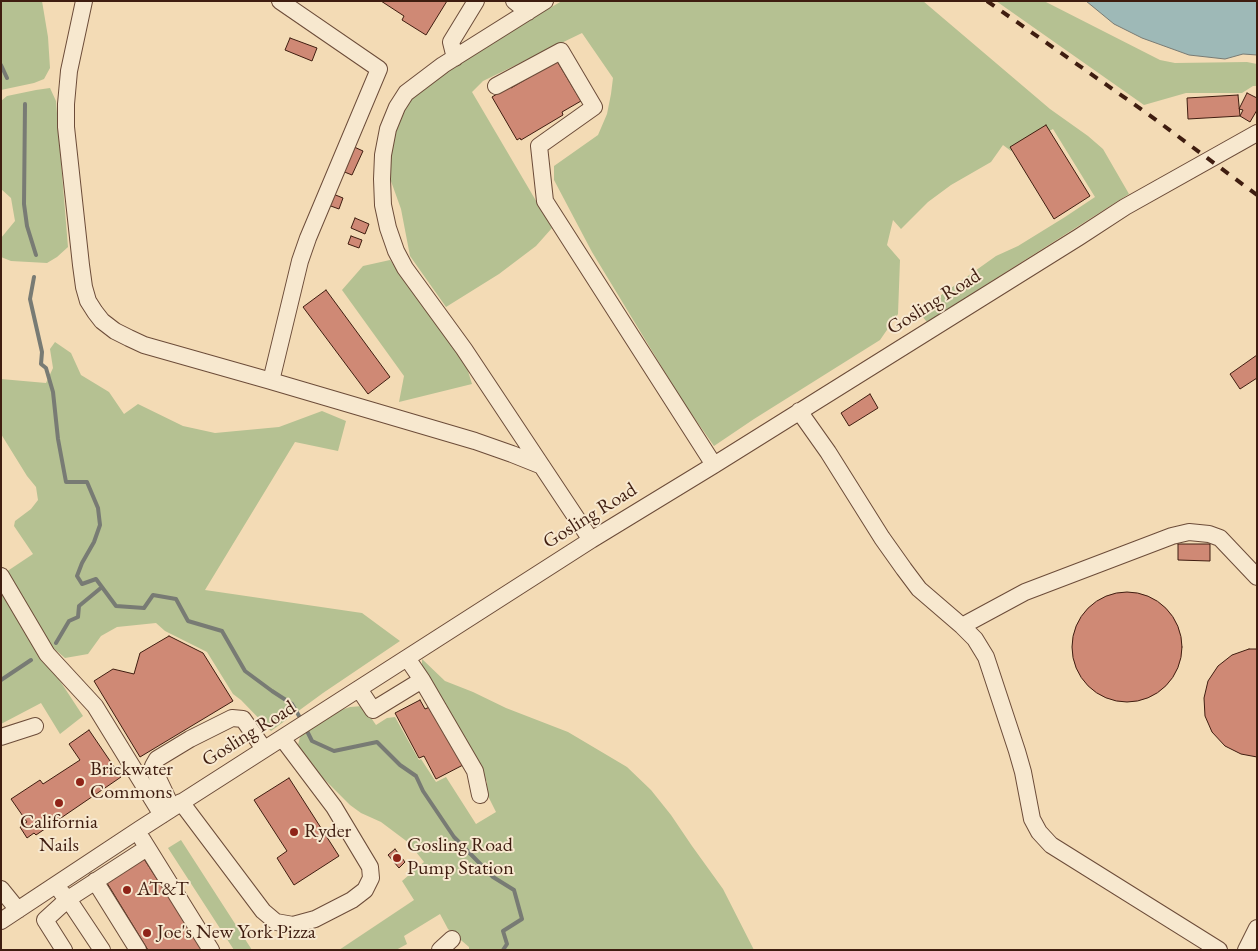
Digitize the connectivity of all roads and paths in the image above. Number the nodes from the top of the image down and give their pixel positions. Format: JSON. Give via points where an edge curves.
{"nodes":[{"id":1,"x":84,"y":1,"type":"edge"},
{"id":2,"x":280,"y":1,"type":"edge"},
{"id":3,"x":476,"y":1,"type":"edge"},
{"id":4,"x":514,"y":1,"type":"edge"},
{"id":5,"x":545,"y":1,"type":"edge"},
{"id":6,"x":528,"y":12,"type":"junction"},
{"id":7,"x":455,"y":58,"type":"junction"},
{"id":8,"x":496,"y":86,"type":"dead end"},
{"id":9,"x":1257,"y":133,"type":"edge"},
{"id":10,"x":271,"y":381,"type":"junction"},
{"id":11,"x":799,"y":411,"type":"junction"},
{"id":12,"x":714,"y":464,"type":"junction"},
{"id":13,"x":542,"y":466,"type":"junction"},
{"id":14,"x":591,"y":540,"type":"junction"},
{"id":15,"x":1,"y":576,"type":"edge"},
{"id":16,"x":1257,"y":576,"type":"edge"},
{"id":17,"x":962,"y":626,"type":"junction"},
{"id":18,"x":407,"y":658,"type":"junction"},
{"id":19,"x":422,"y":680,"type":"junction"},
{"id":20,"x":359,"y":689,"type":"junction"},
{"id":21,"x":35,"y":726,"type":"dead end"},
{"id":22,"x":1,"y":736,"type":"edge"},
{"id":23,"x":282,"y":738,"type":"junction"},
{"id":24,"x":264,"y":749,"type":"junction"},
{"id":25,"x":480,"y":795,"type":"dead end"},
{"id":26,"x":172,"y":809,"type":"junction"},
{"id":27,"x":137,"y":831,"type":"junction"},
{"id":28,"x":147,"y":848,"type":"junction"},
{"id":29,"x":95,"y":881,"type":"junction"},
{"id":30,"x":54,"y":886,"type":"junction"},
{"id":31,"x":1,"y":889,"type":"edge"},
{"id":32,"x":68,"y":899,"type":"junction"},
{"id":33,"x":18,"y":910,"type":"junction"},
{"id":34,"x":1,"y":921,"type":"edge"},
{"id":35,"x":1257,"y":928,"type":"edge"},
{"id":36,"x":64,"y":950,"type":"edge"},
{"id":37,"x":102,"y":950,"type":"edge"},
{"id":38,"x":138,"y":950,"type":"edge"},
{"id":39,"x":211,"y":950,"type":"edge"},
{"id":40,"x":1219,"y":950,"type":"edge"},
{"id":41,"x":1246,"y":950,"type":"edge"}],
"edges":[{"from":1,"to":10,"type":"street","via":[[69,71],[66,120],[80,265],[88,301],[102,321],[144,345]]},
{"from":2,"to":10,"type":"street","via":[[379,69],[300,261]]},
{"from":3,"to":7,"type":"street","via":[[451,42]]},
{"from":4,"to":6,"type":"street"},
{"from":5,"to":6,"type":"street"},
{"from":6,"to":7,"type":"street"},
{"from":7,"to":13,"type":"street","via":[[406,93],[397,107],[388,129],[384,155],[383,205],[396,251],[405,268]]},
{"from":8,"to":12,"type":"street","via":[[561,51],[594,107],[539,146],[544,201]]},
{"from":9,"to":11,"type":"street","name":"Gosling Road","via":[[1125,206]]},
{"from":10,"to":13,"type":"street","via":[[475,440]]},
{"from":11,"to":12,"type":"street","name":"Gosling Road"},
{"from":11,"to":17,"type":"street","via":[[904,569],[920,589]]},
{"from":12,"to":14,"type":"street","name":"Gosling Road"},
{"from":13,"to":14,"type":"street"},
{"from":14,"to":18,"type":"street","name":"Gosling Road"},
{"from":15,"to":26,"type":"street","via":[[47,654],[95,706]]},
{"from":16,"to":17,"type":"street","via":[[1220,538],[1189,532],[1041,585]]},
{"from":17,"to":40,"type":"street","via":[[986,657],[1023,772],[1032,819],[1040,832],[1051,844]]},
{"from":18,"to":19,"type":"street"},
{"from":18,"to":20,"type":"street","name":"Gosling Road"},
{"from":19,"to":20,"type":"street","via":[[373,710]]},
{"from":19,"to":25,"type":"street","via":[[475,771]]},
{"from":20,"to":23,"type":"street","name":"Gosling Road"},
{"from":21,"to":22,"type":"street"},
{"from":23,"to":24,"type":"street","name":"Gosling Road"},
{"from":23,"to":26,"type":"street","via":[[334,807],[370,867],[371,878],[365,890],[352,900],[315,920],[293,925],[276,922]]},
{"from":24,"to":26,"type":"street","name":"Gosling Road"},
{"from":24,"to":26,"type":"street","via":[[243,719],[232,718],[157,759],[154,766],[156,774]]},
{"from":26,"to":27,"type":"street","name":"Gosling Road"},
{"from":27,"to":28,"type":"street"},
{"from":27,"to":30,"type":"street","name":"Gosling Road"},
{"from":28,"to":29,"type":"street"},
{"from":28,"to":39,"type":"street"},
{"from":29,"to":32,"type":"street"},
{"from":29,"to":38,"type":"street"},
{"from":30,"to":32,"type":"street"},
{"from":30,"to":33,"type":"street","name":"Gosling Road"},
{"from":31,"to":33,"type":"street"},
{"from":32,"to":36,"type":"street","via":[[45,920]]},
{"from":32,"to":37,"type":"street"},
{"from":33,"to":34,"type":"street","name":"Gosling Road"},
{"from":35,"to":41,"type":"street"}]}
